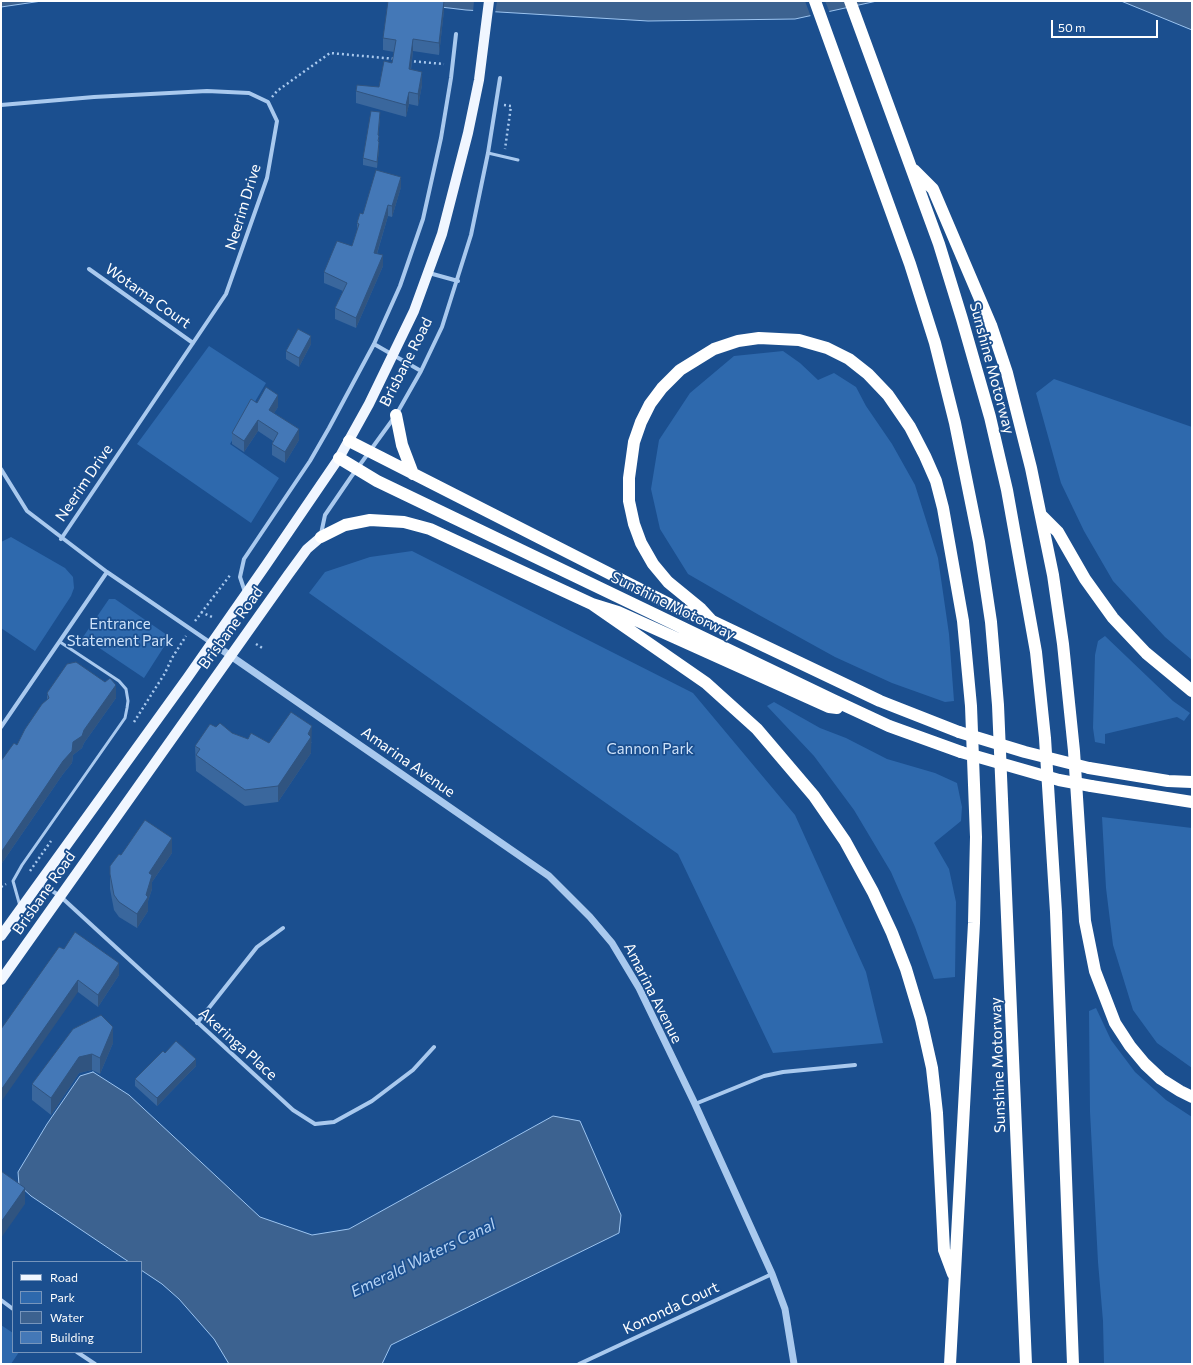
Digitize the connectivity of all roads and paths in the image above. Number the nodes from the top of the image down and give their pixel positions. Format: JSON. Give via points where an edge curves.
{"nodes":[{"id":1,"x":489,"y":1,"type":"edge"},
{"id":2,"x":815,"y":1,"type":"edge"},
{"id":3,"x":850,"y":1,"type":"edge"},
{"id":4,"x":456,"y":34,"type":"dead end"},
{"id":5,"x":452,"y":65,"type":"junction"},
{"id":6,"x":500,"y":78,"type":"dead end"},
{"id":7,"x":268,"y":102,"type":"junction"},
{"id":8,"x":496,"y":104,"type":"junction"},
{"id":9,"x":1,"y":105,"type":"edge"},
{"id":10,"x":488,"y":153,"type":"junction"},
{"id":11,"x":504,"y":156,"type":"junction"},
{"id":12,"x":518,"y":160,"type":"dead end"},
{"id":13,"x":911,"y":166,"type":"junction"},
{"id":14,"x":89,"y":269,"type":"dead end"},
{"id":15,"x":429,"y":273,"type":"junction"},
{"id":16,"x":458,"y":281,"type":"junction"},
{"id":17,"x":193,"y":343,"type":"junction"},
{"id":18,"x":374,"y":344,"type":"junction"},
{"id":19,"x":394,"y":355,"type":"junction"},
{"id":20,"x":421,"y":371,"type":"junction"},
{"id":21,"x":396,"y":416,"type":"junction"},
{"id":22,"x":349,"y":441,"type":"junction"},
{"id":23,"x":370,"y":452,"type":"junction"},
{"id":24,"x":339,"y":458,"type":"junction"},
{"id":25,"x":1,"y":469,"type":"edge"},
{"id":26,"x":357,"y":469,"type":"junction"},
{"id":27,"x":413,"y":474,"type":"junction"},
{"id":28,"x":1042,"y":516,"type":"junction"},
{"id":29,"x":321,"y":537,"type":"junction"},
{"id":30,"x":61,"y":539,"type":"junction"},
{"id":31,"x":107,"y":572,"type":"junction"},
{"id":32,"x":246,"y":594,"type":"junction"},
{"id":33,"x":592,"y":604,"type":"junction"},
{"id":34,"x":201,"y":612,"type":"dead end"},
{"id":35,"x":212,"y":617,"type":"dead end"},
{"id":36,"x":712,"y":621,"type":"junction"},
{"id":37,"x":60,"y":642,"type":"junction"},
{"id":38,"x":212,"y":643,"type":"junction"},
{"id":39,"x":256,"y":644,"type":"dead end"},
{"id":40,"x":264,"y":649,"type":"dead end"},
{"id":41,"x":231,"y":656,"type":"junction"},
{"id":42,"x":1192,"y":691,"type":"edge"},
{"id":43,"x":858,"y":711,"type":"junction"},
{"id":44,"x":1,"y":727,"type":"edge"},
{"id":45,"x":1192,"y":782,"type":"edge"},
{"id":46,"x":1192,"y":802,"type":"edge"},
{"id":47,"x":39,"y":882,"type":"junction"},
{"id":48,"x":60,"y":896,"type":"junction"},
{"id":49,"x":20,"y":908,"type":"junction"},
{"id":50,"x":283,"y":928,"type":"dead end"},
{"id":51,"x":1,"y":936,"type":"edge"},
{"id":52,"x":1,"y":980,"type":"edge"},
{"id":53,"x":197,"y":1022,"type":"junction"},
{"id":54,"x":434,"y":1047,"type":"dead end"},
{"id":55,"x":855,"y":1065,"type":"dead end"},
{"id":56,"x":1192,"y":1096,"type":"edge"},
{"id":57,"x":695,"y":1104,"type":"junction"},
{"id":58,"x":772,"y":1274,"type":"junction"},
{"id":59,"x":954,"y":1278,"type":"junction"},
{"id":60,"x":1,"y":1300,"type":"edge"},
{"id":61,"x":12,"y":1307,"type":"edge"},
{"id":62,"x":78,"y":1353,"type":"edge"},
{"id":63,"x":95,"y":1364,"type":"edge"},
{"id":64,"x":579,"y":1364,"type":"edge"},
{"id":65,"x":794,"y":1364,"type":"edge"},
{"id":66,"x":950,"y":1364,"type":"edge"},
{"id":67,"x":1026,"y":1364,"type":"edge"},
{"id":68,"x":1073,"y":1364,"type":"edge"}],
"edges":[{"from":1,"to":15,"type":"main road","name":"Brisbane Road","via":[[468,134],[450,208]]},
{"from":2,"to":67,"type":"highway","name":"Sunshine Motorway","via":[[910,264],[935,343],[960,446],[979,542],[991,622],[998,705]]},
{"from":3,"to":13,"type":"highway","name":"Sunshine Motorway"},
{"from":4,"to":5,"type":"street","name":"Brisbane Road"},
{"from":5,"to":7,"type":"path","via":[[330,53],[277,91]]},
{"from":5,"to":18,"type":"street","name":"Brisbane Road","via":[[441,138],[423,219],[400,286]]},
{"from":6,"to":8,"type":"street","name":"Brisbane Road"},
{"from":7,"to":9,"type":"street","via":[[249,93],[207,91]]},
{"from":7,"to":17,"type":"street","name":"Neerim Drive","via":[[277,121],[267,178],[226,294]]},
{"from":8,"to":10,"type":"street","name":"Brisbane Road"},
{"from":8,"to":11,"type":"path","via":[[511,106]]},
{"from":10,"to":11,"type":"lane"},
{"from":10,"to":16,"type":"street","name":"Brisbane Road","via":[[471,235]]},
{"from":11,"to":12,"type":"lane"},
{"from":13,"to":28,"type":"highway","via":[[933,189],[992,325],[1021,422]]},
{"from":13,"to":68,"type":"highway","name":"Sunshine Motorway","via":[[941,252],[990,417],[1007,490],[1036,652],[1056,912]]},
{"from":14,"to":17,"type":"street","name":"Wotama Court"},
{"from":15,"to":16,"type":"street"},
{"from":15,"to":19,"type":"main road","name":"Brisbane Road"},
{"from":16,"to":20,"type":"street","name":"Brisbane Road","via":[[442,327]]},
{"from":17,"to":30,"type":"street","name":"Neerim Drive"},
{"from":18,"to":19,"type":"street"},
{"from":18,"to":32,"type":"street","name":"Brisbane Road","via":[[310,460],[244,559],[240,577]]},
{"from":19,"to":20,"type":"street"},
{"from":19,"to":22,"type":"main road","name":"Brisbane Road"},
{"from":20,"to":21,"type":"street","name":"Brisbane Road"},
{"from":21,"to":23,"type":"street","name":"Brisbane Road"},
{"from":21,"to":27,"type":"highway","via":[[402,445]]},
{"from":22,"to":23,"type":"highway","name":"Sunshine Motorway"},
{"from":22,"to":24,"type":"main road","name":"Brisbane Road"},
{"from":23,"to":26,"type":"street","name":"Brisbane Road"},
{"from":23,"to":27,"type":"highway","name":"Sunshine Motorway"},
{"from":24,"to":26,"type":"highway","name":"Sunshine Motorway"},
{"from":24,"to":32,"type":"main road","name":"Brisbane Road"},
{"from":25,"to":30,"type":"street","name":"Neerim Drive","via":[[27,512]]},
{"from":26,"to":29,"type":"street","name":"Brisbane Road","via":[[326,515]]},
{"from":26,"to":43,"type":"highway","name":"Sunshine Motorway","via":[[462,523]]},
{"from":27,"to":36,"type":"highway","name":"Sunshine Motorway","via":[[683,611]]},
{"from":28,"to":42,"type":"highway","via":[[1058,532],[1085,579],[1113,618],[1146,653]]},
{"from":28,"to":56,"type":"highway","via":[[1063,651],[1074,751],[1085,921],[1094,971],[1115,1023],[1130,1046],[1161,1079],[1180,1092]]},
{"from":29,"to":33,"type":"highway","via":[[345,525],[359,522],[384,520],[417,524]]},
{"from":29,"to":41,"type":"main road","name":"Brisbane Road","via":[[301,557]]},
{"from":30,"to":31,"type":"street","name":"Neerim Drive"},
{"from":31,"to":37,"type":"street"},
{"from":31,"to":38,"type":"street","name":"Neerim Drive"},
{"from":32,"to":38,"type":"main road","name":"Brisbane Road"},
{"from":33,"to":43,"type":"highway","via":[[618,612],[829,707]]},
{"from":33,"to":59,"type":"highway","via":[[706,683],[757,729],[814,796],[845,842],[873,892],[906,969],[932,1068],[937,1112],[944,1250]]},
{"from":34,"to":35,"type":"path"},
{"from":36,"to":45,"type":"highway","name":"Sunshine Motorway","bridge":true,"via":[[880,701],[959,732],[1089,768],[1168,781]]},
{"from":36,"to":59,"type":"highway","via":[[683,596],[653,564],[634,524],[628,478],[634,442],[641,422],[662,388],[680,370],[714,349],[738,341],[759,338],[799,340],[827,348],[849,359],[888,395],[910,427],[925,456],[936,481],[951,542],[963,621],[971,706],[976,837],[974,923]]},
{"from":37,"to":44,"type":"street"},
{"from":37,"to":49,"type":"lane","name":"Brisbane Road","via":[[119,682],[126,689],[128,708],[124,718],[13,881]]},
{"from":38,"to":41,"type":"street","name":"Amarina Avenue"},
{"from":38,"to":47,"type":"main road","name":"Brisbane Road"},
{"from":39,"to":40,"type":"path"},
{"from":41,"to":48,"type":"main road","name":"Brisbane Road"},
{"from":41,"to":57,"type":"street","name":"Amarina Avenue","via":[[504,844],[549,876],[569,895],[595,922],[625,963]]},
{"from":43,"to":46,"type":"highway","name":"Sunshine Motorway","bridge":true,"via":[[895,728],[961,752],[1059,780]]},
{"from":47,"to":48,"type":"street","name":"Akeringa Place"},
{"from":47,"to":49,"type":"main road","name":"Brisbane Road"},
{"from":48,"to":52,"type":"main road","name":"Brisbane Road"},
{"from":48,"to":53,"type":"street","name":"Akeringa Place"},
{"from":49,"to":51,"type":"main road","name":"Brisbane Road"},
{"from":50,"to":53,"type":"street","via":[[257,947]]},
{"from":53,"to":54,"type":"street","name":"Akeringa Place","via":[[293,1110],[315,1124],[334,1122],[372,1101],[413,1070]]},
{"from":55,"to":57,"type":"street","via":[[776,1073]]},
{"from":57,"to":58,"type":"street","name":"Amarina Avenue"},
{"from":58,"to":64,"type":"street","name":"Kononda Court"},
{"from":58,"to":65,"type":"street","name":"Amarina Avenue","via":[[785,1309]]},
{"from":59,"to":66,"type":"highway"},
{"from":60,"to":61,"type":"street"},
{"from":62,"to":63,"type":"street"}]}
